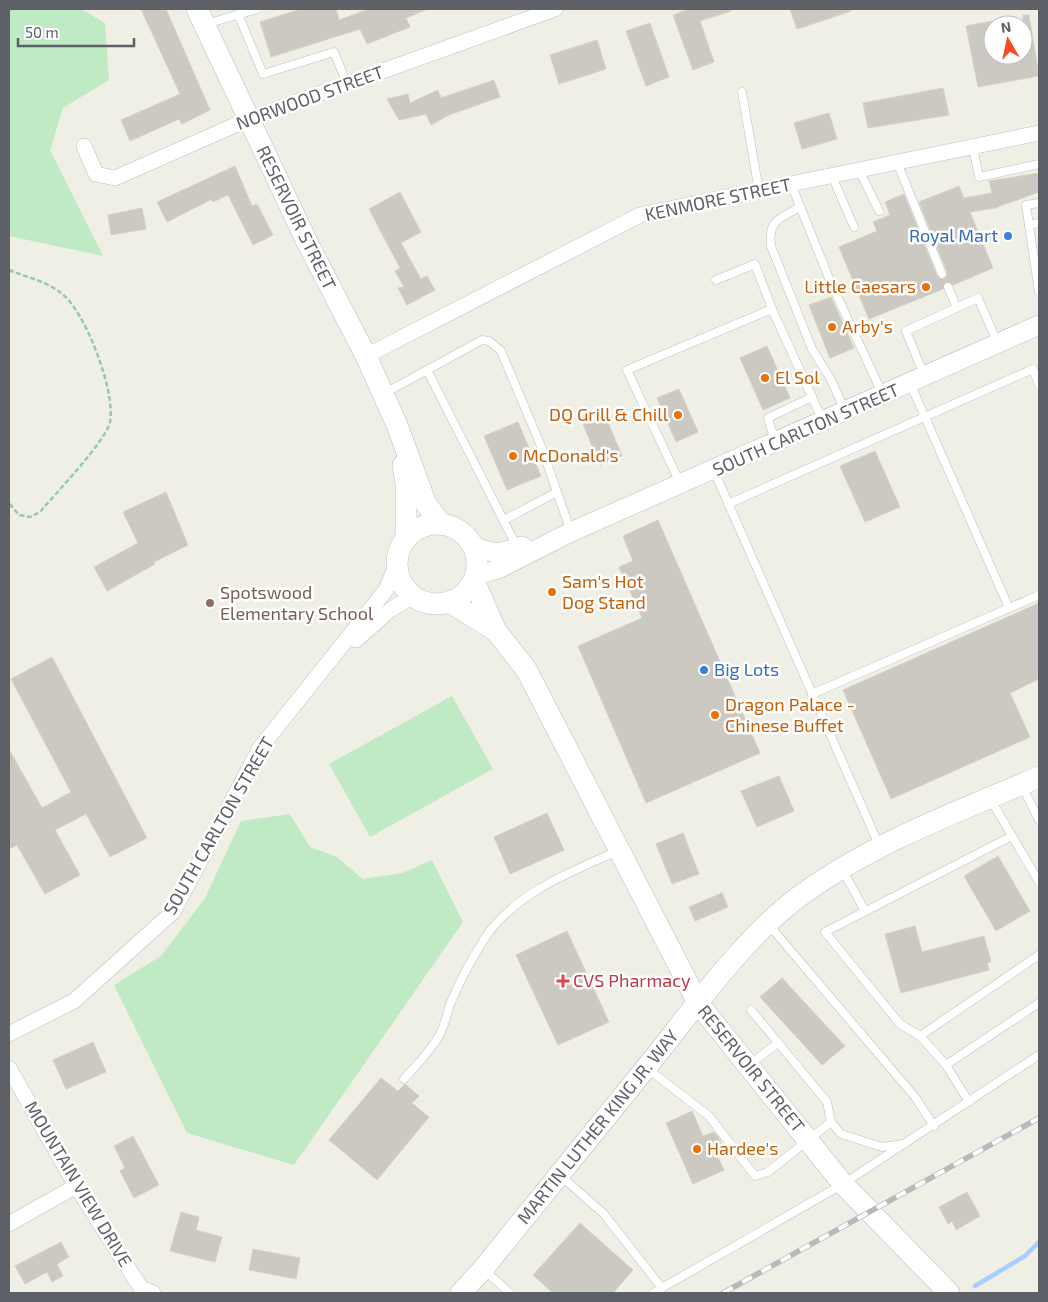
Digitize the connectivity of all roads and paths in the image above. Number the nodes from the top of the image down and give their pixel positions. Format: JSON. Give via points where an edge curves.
{"nodes":[{"id":1,"x":257,"y":9,"type":"edge"},
{"id":2,"x":555,"y":9,"type":"edge"},
{"id":3,"x":238,"y":14,"type":"junction"},
{"id":4,"x":201,"y":16,"type":"edge"},
{"id":5,"x":346,"y":84,"type":"junction"},
{"id":6,"x":742,"y":92,"type":"dead end"},
{"id":7,"x":249,"y":120,"type":"junction"},
{"id":8,"x":1039,"y":133,"type":"edge"},
{"id":9,"x":84,"y":146,"type":"dead end"},
{"id":10,"x":973,"y":146,"type":"junction"},
{"id":11,"x":897,"y":162,"type":"junction"},
{"id":12,"x":1039,"y":164,"type":"edge"},
{"id":13,"x":859,"y":170,"type":"junction"},
{"id":14,"x":832,"y":176,"type":"junction"},
{"id":15,"x":791,"y":184,"type":"junction"},
{"id":16,"x":759,"y":191,"type":"junction"},
{"id":17,"x":1039,"y":203,"type":"edge"},
{"id":18,"x":800,"y":207,"type":"junction"},
{"id":19,"x":879,"y":211,"type":"dead end"},
{"id":20,"x":1039,"y":223,"type":"edge"},
{"id":21,"x":1029,"y":225,"type":"junction"},
{"id":22,"x":854,"y":227,"type":"dead end"},
{"id":23,"x":1037,"y":264,"type":"edge"},
{"id":24,"x":9,"y":270,"type":"edge"},
{"id":25,"x":942,"y":274,"type":"dead end"},
{"id":26,"x":716,"y":280,"type":"dead end"},
{"id":27,"x":948,"y":287,"type":"dead end"},
{"id":28,"x":1039,"y":290,"type":"edge"},
{"id":29,"x":957,"y":308,"type":"junction"},
{"id":30,"x":772,"y":309,"type":"junction"},
{"id":31,"x":1039,"y":325,"type":"edge"},
{"id":32,"x":998,"y":344,"type":"junction"},
{"id":33,"x":366,"y":356,"type":"junction"},
{"id":34,"x":427,"y":370,"type":"junction"},
{"id":35,"x":917,"y":380,"type":"junction"},
{"id":36,"x":1039,"y":385,"type":"edge"},
{"id":37,"x":383,"y":394,"type":"junction"},
{"id":38,"x":882,"y":395,"type":"junction"},
{"id":39,"x":812,"y":397,"type":"junction"},
{"id":40,"x":846,"y":412,"type":"junction"},
{"id":41,"x":924,"y":417,"type":"junction"},
{"id":42,"x":824,"y":422,"type":"junction"},
{"id":43,"x":397,"y":425,"type":"junction"},
{"id":44,"x":776,"y":443,"type":"junction"},
{"id":45,"x":714,"y":471,"type":"junction"},
{"id":46,"x":681,"y":485,"type":"junction"},
{"id":47,"x":557,"y":492,"type":"junction"},
{"id":48,"x":9,"y":503,"type":"edge"},
{"id":49,"x":728,"y":504,"type":"junction"},
{"id":50,"x":504,"y":520,"type":"junction"},
{"id":51,"x":441,"y":524,"type":"junction"},
{"id":52,"x":571,"y":532,"type":"junction"},
{"id":53,"x":406,"y":539,"type":"junction"},
{"id":54,"x":473,"y":546,"type":"junction"},
{"id":55,"x":518,"y":548,"type":"junction"},
{"id":56,"x":397,"y":563,"type":"junction"},
{"id":57,"x":475,"y":578,"type":"junction"},
{"id":58,"x":1039,"y":594,"type":"edge"},
{"id":59,"x":413,"y":596,"type":"junction"},
{"id":60,"x":450,"y":602,"type":"junction"},
{"id":61,"x":1009,"y":608,"type":"junction"},
{"id":62,"x":496,"y":631,"type":"junction"},
{"id":63,"x":319,"y":673,"type":"junction"},
{"id":64,"x":812,"y":694,"type":"junction"},
{"id":65,"x":1030,"y":781,"type":"edge"},
{"id":66,"x":990,"y":798,"type":"junction"},
{"id":67,"x":1039,"y":820,"type":"edge"},
{"id":68,"x":1012,"y":836,"type":"junction"},
{"id":69,"x":880,"y":847,"type":"junction"},
{"id":70,"x":618,"y":850,"type":"junction"},
{"id":71,"x":841,"y":868,"type":"junction"},
{"id":72,"x":1039,"y":882,"type":"edge"},
{"id":73,"x":865,"y":911,"type":"junction"},
{"id":74,"x":768,"y":923,"type":"junction"},
{"id":75,"x":1039,"y":955,"type":"edge"},
{"id":76,"x":698,"y":1003,"type":"junction"},
{"id":77,"x":1039,"y":1003,"type":"edge"},
{"id":78,"x":751,"y":1010,"type":"dead end"},
{"id":79,"x":9,"y":1034,"type":"edge"},
{"id":80,"x":920,"y":1036,"type":"junction"},
{"id":81,"x":778,"y":1043,"type":"junction"},
{"id":82,"x":1039,"y":1056,"type":"edge"},
{"id":83,"x":946,"y":1065,"type":"junction"},
{"id":84,"x":748,"y":1066,"type":"junction"},
{"id":85,"x":646,"y":1067,"type":"junction"},
{"id":86,"x":9,"y":1068,"type":"edge"},
{"id":87,"x":404,"y":1079,"type":"dead end"},
{"id":88,"x":969,"y":1102,"type":"junction"},
{"id":89,"x":831,"y":1122,"type":"junction"},
{"id":90,"x":934,"y":1126,"type":"junction"},
{"id":91,"x":808,"y":1141,"type":"junction"},
{"id":92,"x":906,"y":1144,"type":"junction"},
{"id":93,"x":559,"y":1175,"type":"junction"},
{"id":94,"x":843,"y":1184,"type":"junction"},
{"id":95,"x":76,"y":1186,"type":"junction"},
{"id":96,"x":9,"y":1224,"type":"edge"},
{"id":97,"x":483,"y":1269,"type":"junction"},
{"id":98,"x":662,"y":1288,"type":"junction"},
{"id":99,"x":153,"y":1293,"type":"edge"},
{"id":100,"x":461,"y":1293,"type":"edge"},
{"id":101,"x":510,"y":1293,"type":"edge"},
{"id":102,"x":653,"y":1293,"type":"edge"},
{"id":103,"x":949,"y":1293,"type":"edge"}],
"edges":[{"from":1,"to":3,"type":"lane"},
{"from":2,"to":5,"type":"street","name":"NORWOOD STREET"},
{"from":3,"to":4,"type":"lane"},
{"from":3,"to":5,"type":"lane","via":[[263,74],[334,52]]},
{"from":4,"to":7,"type":"main road","name":"RESERVOIR STREET"},
{"from":5,"to":7,"type":"street","name":"NORWOOD STREET"},
{"from":6,"to":16,"type":"lane"},
{"from":7,"to":9,"type":"street","name":"NORWOOD STREET","via":[[115,178],[96,174]]},
{"from":7,"to":33,"type":"main road","name":"RESERVOIR STREET"},
{"from":8,"to":10,"type":"street","name":"KENMORE STREET"},
{"from":10,"to":11,"type":"street","name":"KENMORE STREET"},
{"from":10,"to":12,"type":"lane","via":[[979,176]]},
{"from":11,"to":13,"type":"street","name":"KENMORE STREET"},
{"from":11,"to":25,"type":"lane"},
{"from":13,"to":14,"type":"street","name":"KENMORE STREET"},
{"from":13,"to":19,"type":"lane"},
{"from":14,"to":15,"type":"street","name":"KENMORE STREET"},
{"from":14,"to":22,"type":"lane"},
{"from":15,"to":16,"type":"street","name":"KENMORE STREET"},
{"from":15,"to":18,"type":"lane"},
{"from":16,"to":33,"type":"street","name":"KENMORE STREET","via":[[640,215]]},
{"from":17,"to":21,"type":"lane","via":[[1026,205]]},
{"from":18,"to":38,"type":"lane"},
{"from":18,"to":40,"type":"lane","via":[[774,222],[770,232],[771,246],[812,349]]},
{"from":20,"to":21,"type":"lane"},
{"from":21,"to":23,"type":"lane"},
{"from":23,"to":28,"type":"lane"},
{"from":24,"to":48,"type":"path","via":[[46,283],[62,293],[72,305],[104,372],[110,422],[103,437],[40,512],[30,518],[19,515]]},
{"from":26,"to":30,"type":"lane","via":[[755,264]]},
{"from":27,"to":29,"type":"lane"},
{"from":29,"to":32,"type":"lane","via":[[978,298]]},
{"from":29,"to":35,"type":"lane","via":[[906,331]]},
{"from":30,"to":39,"type":"lane"},
{"from":30,"to":46,"type":"lane","via":[[627,370]]},
{"from":31,"to":32,"type":"street","name":"SOUTH CARLTON STREET"},
{"from":32,"to":35,"type":"street","name":"SOUTH CARLTON STREET"},
{"from":33,"to":37,"type":"main road","name":"RESERVOIR STREET"},
{"from":34,"to":37,"type":"lane"},
{"from":34,"to":47,"type":"lane","via":[[482,340],[494,344],[501,351]]},
{"from":34,"to":50,"type":"lane"},
{"from":35,"to":38,"type":"street","name":"SOUTH CARLTON STREET"},
{"from":35,"to":41,"type":"lane"},
{"from":36,"to":41,"type":"lane","via":[[1032,369]]},
{"from":37,"to":43,"type":"main road","name":"RESERVOIR STREET"},
{"from":38,"to":40,"type":"street","name":"SOUTH CARLTON STREET"},
{"from":39,"to":42,"type":"lane"},
{"from":39,"to":44,"type":"lane","via":[[768,418]]},
{"from":40,"to":42,"type":"street","name":"SOUTH CARLTON STREET"},
{"from":41,"to":49,"type":"lane"},
{"from":41,"to":61,"type":"lane"},
{"from":42,"to":44,"type":"street","name":"SOUTH CARLTON STREET"},
{"from":43,"to":51,"type":"main road","name":"RESERVOIR STREET","via":[[426,504]]},
{"from":43,"to":53,"type":"main road","name":"RESERVOIR STREET","via":[[406,483]]},
{"from":44,"to":45,"type":"street","name":"SOUTH CARLTON STREET"},
{"from":45,"to":46,"type":"street","name":"SOUTH CARLTON STREET"},
{"from":45,"to":49,"type":"lane"},
{"from":46,"to":52,"type":"street","name":"SOUTH CARLTON STREET"},
{"from":47,"to":50,"type":"lane"},
{"from":47,"to":52,"type":"lane"},
{"from":49,"to":64,"type":"lane"},
{"from":50,"to":55,"type":"lane"},
{"from":51,"to":53,"type":"main road","via":[[416,530]]},
{"from":51,"to":54,"type":"main road","via":[[454,528]]},
{"from":52,"to":55,"type":"street","name":"SOUTH CARLTON STREET"},
{"from":52,"to":57,"type":"street","name":"SOUTH CARLTON STREET"},
{"from":53,"to":56,"type":"main road"},
{"from":54,"to":55,"type":"street","name":"SOUTH CARLTON STREET","via":[[492,554]]},
{"from":54,"to":57,"type":"main road"},
{"from":56,"to":59,"type":"main road","via":[[404,587]]},
{"from":56,"to":63,"type":"street","name":"SOUTH CARLTON STREET","via":[[386,590]]},
{"from":57,"to":60,"type":"main road","via":[[465,592]]},
{"from":57,"to":62,"type":"main road","name":"RESERVOIR STREET"},
{"from":58,"to":61,"type":"lane"},
{"from":59,"to":60,"type":"main road","via":[[424,602]]},
{"from":59,"to":63,"type":"street","name":"SOUTH CARLTON STREET","via":[[390,610]]},
{"from":60,"to":62,"type":"main road","name":"RESERVOIR STREET"},
{"from":61,"to":64,"type":"lane"},
{"from":62,"to":70,"type":"main road","name":"RESERVOIR STREET","via":[[526,669]]},
{"from":63,"to":79,"type":"street","name":"SOUTH CARLTON STREET","via":[[260,748],[173,912],[74,1001]]},
{"from":64,"to":69,"type":"lane"},
{"from":65,"to":66,"type":"main road","name":"MARTIN LUTHER KING JR. WAY"},
{"from":65,"to":67,"type":"lane"},
{"from":66,"to":68,"type":"lane"},
{"from":66,"to":69,"type":"main road","name":"MARTIN LUTHER KING JR. WAY"},
{"from":68,"to":72,"type":"lane"},
{"from":68,"to":73,"type":"lane"},
{"from":69,"to":71,"type":"main road","name":"MARTIN LUTHER KING JR. WAY"},
{"from":70,"to":76,"type":"main road","name":"RESERVOIR STREET"},
{"from":70,"to":87,"type":"lane","via":[[538,890],[509,910],[494,926],[462,977],[440,1034]]},
{"from":71,"to":73,"type":"lane"},
{"from":71,"to":74,"type":"main road","name":"MARTIN LUTHER KING JR. WAY"},
{"from":73,"to":80,"type":"lane","via":[[825,932],[900,1024]]},
{"from":74,"to":76,"type":"main road","name":"MARTIN LUTHER KING JR. WAY"},
{"from":74,"to":90,"type":"lane","via":[[915,1097]]},
{"from":75,"to":80,"type":"lane"},
{"from":76,"to":84,"type":"main road","name":"RESERVOIR STREET"},
{"from":76,"to":85,"type":"main road","name":"MARTIN LUTHER KING JR. WAY"},
{"from":77,"to":83,"type":"lane"},
{"from":78,"to":81,"type":"lane"},
{"from":80,"to":83,"type":"lane"},
{"from":81,"to":84,"type":"lane"},
{"from":81,"to":89,"type":"lane","via":[[827,1102]]},
{"from":82,"to":88,"type":"lane"},
{"from":83,"to":88,"type":"lane"},
{"from":84,"to":91,"type":"main road","name":"RESERVOIR STREET"},
{"from":85,"to":91,"type":"lane","via":[[709,1116],[755,1176],[768,1172]]},
{"from":85,"to":93,"type":"main road","name":"MARTIN LUTHER KING JR. WAY"},
{"from":86,"to":95,"type":"street","name":"MOUNTAIN VIEW DRIVE"},
{"from":88,"to":90,"type":"lane"},
{"from":89,"to":91,"type":"lane"},
{"from":89,"to":92,"type":"lane","via":[[841,1134],[882,1147]]},
{"from":90,"to":92,"type":"lane"},
{"from":91,"to":94,"type":"main road","name":"RESERVOIR STREET"},
{"from":92,"to":94,"type":"lane"},
{"from":93,"to":97,"type":"main road","name":"MARTIN LUTHER KING JR. WAY"},
{"from":93,"to":98,"type":"lane","via":[[603,1213]]},
{"from":94,"to":98,"type":"lane"},
{"from":94,"to":103,"type":"main road","name":"RESERVOIR STREET"},
{"from":95,"to":96,"type":"street"},
{"from":95,"to":99,"type":"street","name":"MOUNTAIN VIEW DRIVE","via":[[141,1288]]},
{"from":97,"to":100,"type":"main road","name":"MARTIN LUTHER KING JR. WAY"},
{"from":97,"to":101,"type":"lane"},
{"from":98,"to":102,"type":"lane"}]}
